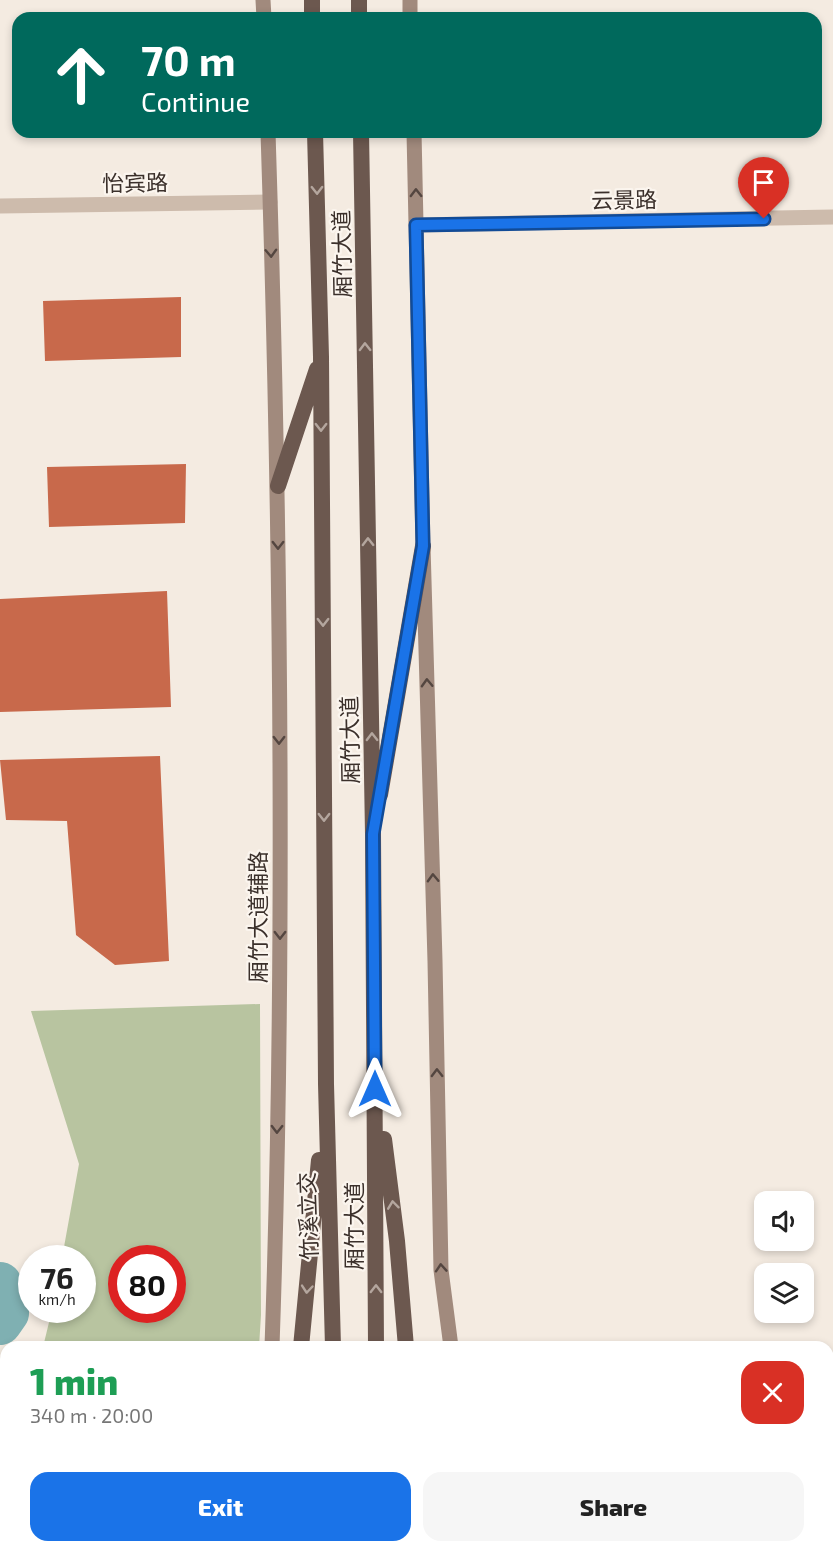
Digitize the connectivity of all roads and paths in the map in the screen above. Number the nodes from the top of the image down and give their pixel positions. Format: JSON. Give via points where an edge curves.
{"nodes":[{"id":1,"x":268,"y":138,"type":"edge"},
{"id":2,"x":315,"y":138,"type":"edge"},
{"id":3,"x":361,"y":138,"type":"edge"},
{"id":4,"x":414,"y":138,"type":"edge"},
{"id":5,"x":270,"y":202,"type":"junction"},
{"id":6,"x":0,"y":206,"type":"edge"},
{"id":7,"x":833,"y":217,"type":"edge"},
{"id":8,"x":416,"y":225,"type":"junction"},
{"id":9,"x":321,"y":357,"type":"junction"},
{"id":10,"x":278,"y":486,"type":"junction"},
{"id":11,"x":423,"y":546,"type":"junction"},
{"id":12,"x":373,"y":834,"type":"junction"},
{"id":13,"x":375,"y":1066,"type":"junction"},
{"id":14,"x":326,"y":1084,"type":"junction"},
{"id":15,"x":272,"y":1341,"type":"edge"},
{"id":16,"x":302,"y":1341,"type":"edge"},
{"id":17,"x":333,"y":1341,"type":"edge"},
{"id":18,"x":376,"y":1341,"type":"edge"},
{"id":19,"x":405,"y":1341,"type":"edge"},
{"id":20,"x":450,"y":1341,"type":"edge"}],
"edges":[{"from":1,"to":5,"type":"main road","name":"厢竹大道辅路"},
{"from":2,"to":9,"type":"highway","name":"厢竹大道","one_way":true},
{"from":12,"to":3,"type":"highway","name":"厢竹大道","one_way":true},
{"from":8,"to":4,"type":"main road","one_way":true},
{"from":5,"to":6,"type":"street","name":"怡宾路"},
{"from":5,"to":10,"type":"main road","name":"厢竹大道辅路","one_way":true},
{"from":7,"to":8,"type":"street","name":"云景路"},
{"from":8,"to":11,"type":"main road"},
{"from":9,"to":10,"type":"highway"},
{"from":9,"to":14,"type":"highway","name":"厢竹大道","one_way":true},
{"from":10,"to":15,"type":"main road","name":"厢竹大道辅路","one_way":true,"via":[[281,959]]},
{"from":11,"to":12,"type":"highway"},
{"from":20,"to":11,"type":"main road","one_way":true,"via":[[441,1270]]},
{"from":12,"to":13,"type":"highway","name":"厢竹大道"},
{"from":18,"to":13,"type":"highway","name":"厢竹大道","one_way":true},
{"from":19,"to":13,"type":"highway","one_way":true},
{"from":14,"to":16,"type":"highway","one_way":true},
{"from":14,"to":17,"type":"highway","name":"竹溪立交"}]}
